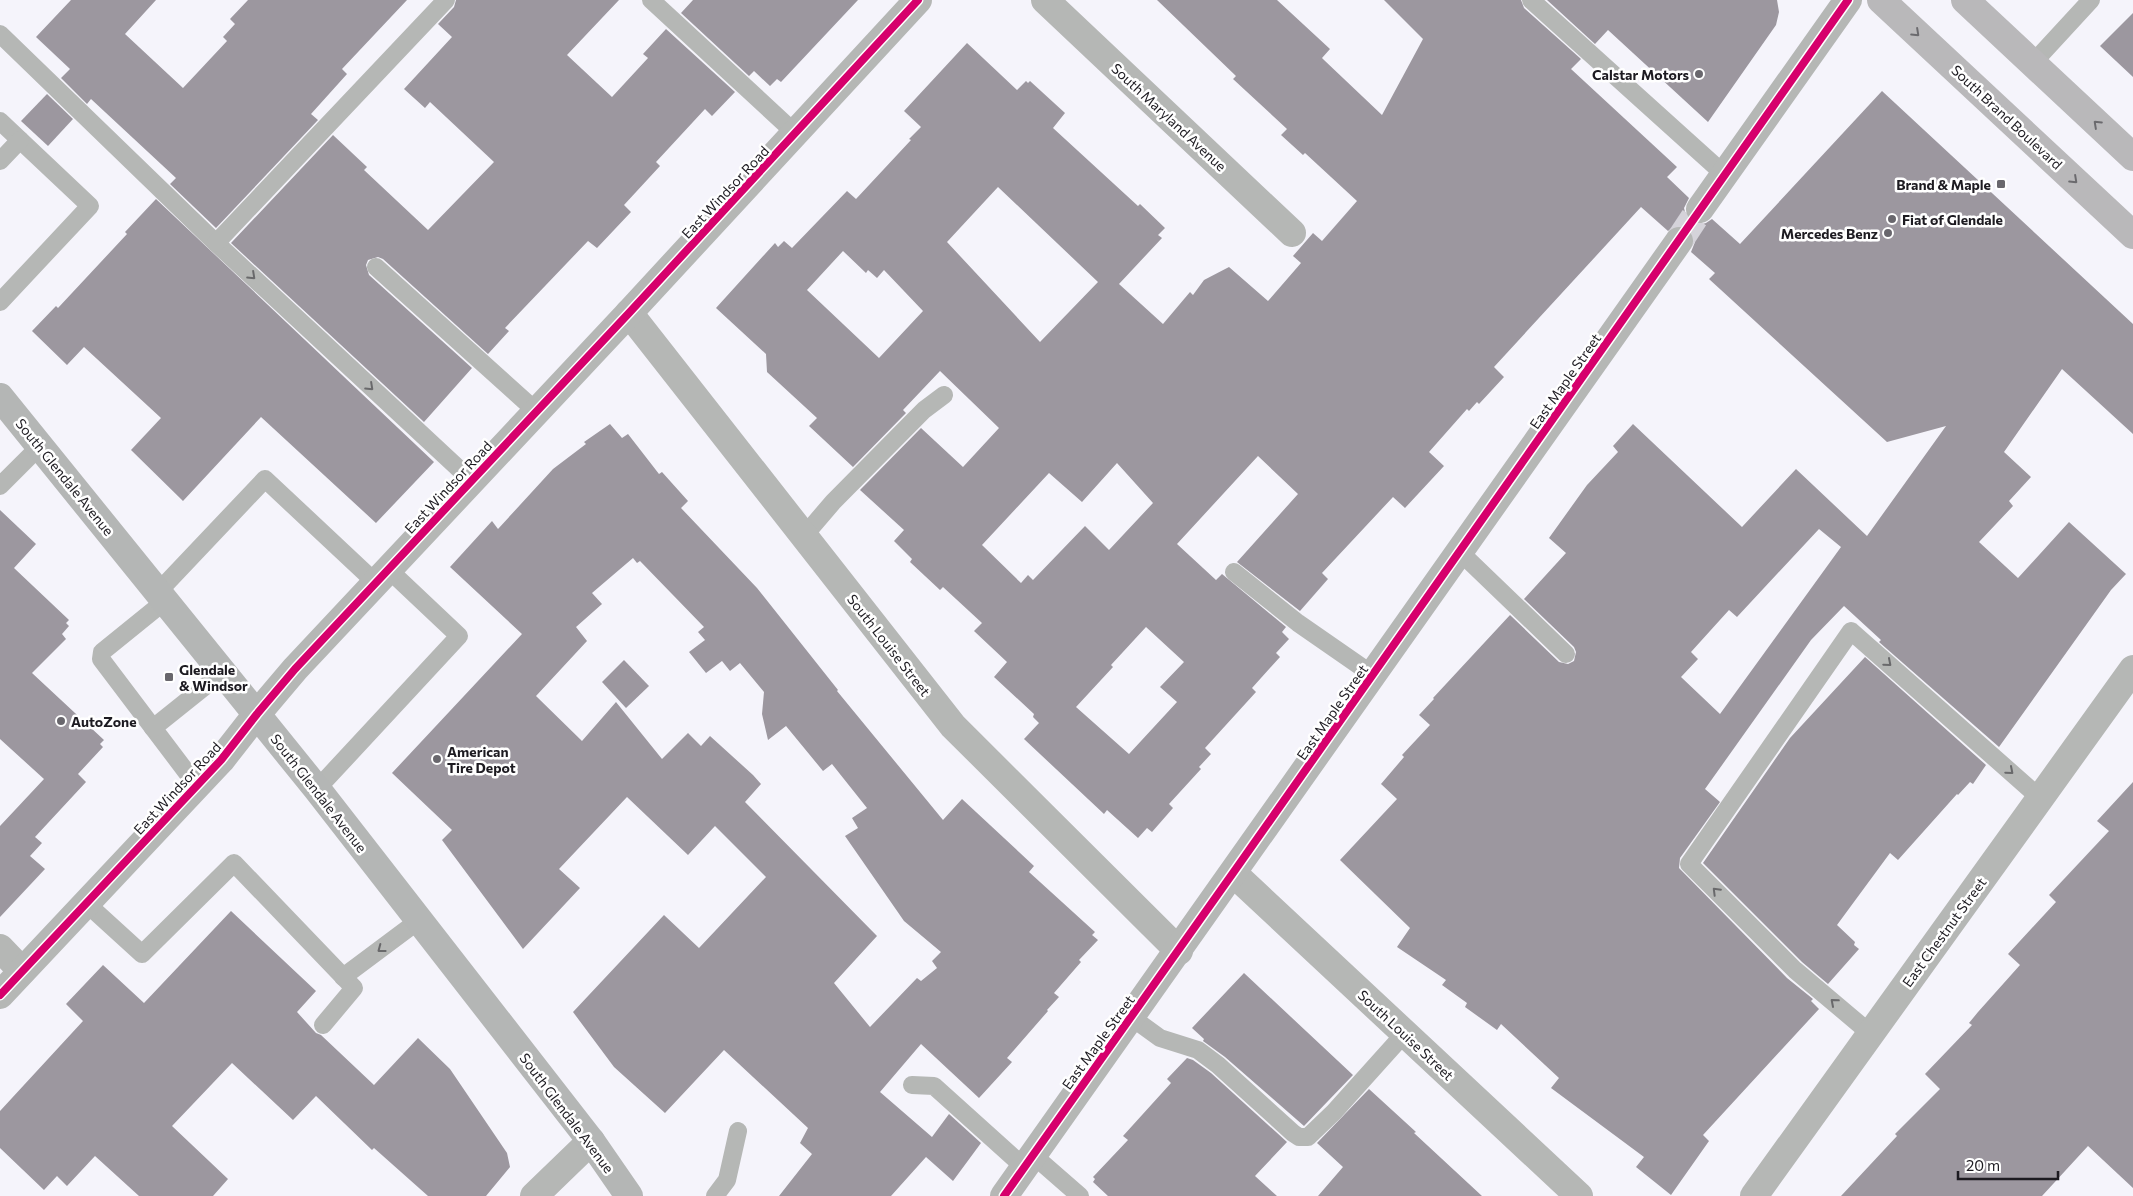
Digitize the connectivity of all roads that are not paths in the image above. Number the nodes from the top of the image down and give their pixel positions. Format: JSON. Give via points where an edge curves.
{"nodes":[{"id":1,"x":446,"y":0,"type":"edge"},
{"id":2,"x":651,"y":0,"type":"edge"},
{"id":3,"x":918,"y":0,"type":"edge"},
{"id":4,"x":1045,"y":0,"type":"edge"},
{"id":5,"x":1531,"y":0,"type":"edge"},
{"id":6,"x":1848,"y":0,"type":"edge"},
{"id":7,"x":1881,"y":0,"type":"edge"},
{"id":8,"x":1965,"y":0,"type":"edge"},
{"id":9,"x":2091,"y":0,"type":"edge"},
{"id":10,"x":0,"y":34,"type":"edge"},
{"id":11,"x":2033,"y":64,"type":"junction"},
{"id":12,"x":0,"y":122,"type":"edge"},
{"id":13,"x":795,"y":134,"type":"junction"},
{"id":14,"x":20,"y":140,"type":"junction"},
{"id":15,"x":2133,"y":157,"type":"edge"},
{"id":16,"x":0,"y":161,"type":"edge"},
{"id":17,"x":1724,"y":175,"type":"junction"},
{"id":18,"x":1700,"y":209,"type":"tunnel mouth"},
{"id":19,"x":1292,"y":233,"type":"dead end"},
{"id":20,"x":2133,"y":235,"type":"edge"},
{"id":21,"x":1679,"y":241,"type":"tunnel mouth"},
{"id":22,"x":216,"y":243,"type":"junction"},
{"id":23,"x":376,"y":267,"type":"dead end"},
{"id":24,"x":0,"y":302,"type":"edge"},
{"id":25,"x":629,"y":313,"type":"junction"},
{"id":26,"x":944,"y":395,"type":"dead end"},
{"id":27,"x":0,"y":397,"type":"edge"},
{"id":28,"x":537,"y":412,"type":"junction"},
{"id":29,"x":40,"y":446,"type":"junction"},
{"id":30,"x":472,"y":480,"type":"junction"},
{"id":31,"x":0,"y":486,"type":"edge"},
{"id":32,"x":804,"y":536,"type":"junction"},
{"id":33,"x":1460,"y":552,"type":"junction"},
{"id":34,"x":1234,"y":572,"type":"dead end"},
{"id":35,"x":382,"y":576,"type":"junction"},
{"id":36,"x":162,"y":597,"type":"junction"},
{"id":37,"x":1566,"y":654,"type":"dead end"},
{"id":38,"x":2133,"y":669,"type":"edge"},
{"id":39,"x":223,"y":672,"type":"junction"},
{"id":40,"x":1373,"y":675,"type":"junction"},
{"id":41,"x":257,"y":714,"type":"junction"},
{"id":42,"x":153,"y":728,"type":"junction"},
{"id":43,"x":197,"y":786,"type":"junction"},
{"id":44,"x":317,"y":789,"type":"junction"},
{"id":45,"x":2040,"y":798,"type":"junction"},
{"id":46,"x":1233,"y":873,"type":"junction"},
{"id":47,"x":86,"y":904,"type":"junction"},
{"id":48,"x":418,"y":921,"type":"junction"},
{"id":49,"x":0,"y":948,"type":"edge"},
{"id":50,"x":1178,"y":951,"type":"junction"},
{"id":51,"x":22,"y":972,"type":"junction"},
{"id":52,"x":343,"y":977,"type":"junction"},
{"id":53,"x":0,"y":995,"type":"edge"},
{"id":54,"x":1131,"y":1017,"type":"junction"},
{"id":55,"x":323,"y":1025,"type":"dead end"},
{"id":56,"x":1405,"y":1034,"type":"junction"},
{"id":57,"x":1871,"y":1034,"type":"junction"},
{"id":58,"x":912,"y":1084,"type":"dead end"},
{"id":59,"x":738,"y":1131,"type":"dead end"},
{"id":60,"x":591,"y":1141,"type":"junction"},
{"id":61,"x":1029,"y":1161,"type":"junction"},
{"id":62,"x":534,"y":1196,"type":"edge"},
{"id":63,"x":629,"y":1196,"type":"edge"},
{"id":64,"x":715,"y":1196,"type":"edge"},
{"id":65,"x":1004,"y":1196,"type":"edge"},
{"id":66,"x":1080,"y":1196,"type":"edge"},
{"id":67,"x":1579,"y":1196,"type":"edge"},
{"id":68,"x":1754,"y":1196,"type":"edge"}],
"edges":[{"from":1,"to":22,"type":"lane"},
{"from":2,"to":13,"type":"lane"},
{"from":3,"to":13,"type":"street","name":"East Windsor Road"},
{"from":4,"to":19,"type":"street","name":"South Maryland Avenue"},
{"from":5,"to":17,"type":"lane"},
{"from":6,"to":17,"type":"street"},
{"from":7,"to":20,"type":"main road","name":"South Brand Boulevard","one_way":true},
{"from":8,"to":11,"type":"main road"},
{"from":9,"to":11,"type":"lane"},
{"from":10,"to":22,"type":"lane"},
{"from":15,"to":11,"type":"main road","one_way":true},
{"from":12,"to":14,"type":"lane"},
{"from":13,"to":25,"type":"street","name":"East Windsor Road"},
{"from":14,"to":16,"type":"lane"},
{"from":14,"to":24,"type":"lane","via":[[90,206]]},
{"from":17,"to":18,"type":"street"},
{"from":21,"to":33,"type":"street","name":"East Maple Street"},
{"from":22,"to":30,"type":"lane","one_way":true},
{"from":23,"to":28,"type":"lane"},
{"from":25,"to":28,"type":"street","name":"East Windsor Road"},
{"from":25,"to":32,"type":"street","name":"South Louise Street"},
{"from":26,"to":32,"type":"lane","via":[[924,410]]},
{"from":27,"to":29,"type":"main road","name":"South Glendale Avenue"},
{"from":28,"to":30,"type":"street","name":"East Windsor Road"},
{"from":29,"to":31,"type":"lane"},
{"from":29,"to":36,"type":"main road","name":"South Glendale Avenue"},
{"from":30,"to":35,"type":"street","name":"East Windsor Road"},
{"from":32,"to":50,"type":"street","name":"South Louise Street","via":[[952,726]]},
{"from":33,"to":37,"type":"lane"},
{"from":33,"to":40,"type":"street","name":"East Maple Street"},
{"from":34,"to":40,"type":"lane","via":[[1298,623]]},
{"from":35,"to":36,"type":"lane","via":[[265,479]]},
{"from":35,"to":41,"type":"street","name":"East Windsor Road"},
{"from":35,"to":44,"type":"lane","via":[[459,636]]},
{"from":36,"to":39,"type":"main road","name":"South Glendale Avenue"},
{"from":36,"to":42,"type":"lane","via":[[100,655]]},
{"from":38,"to":45,"type":"street","name":"East Chestnut Street"},
{"from":39,"to":41,"type":"main road","name":"South Glendale Avenue"},
{"from":39,"to":42,"type":"lane"},
{"from":40,"to":46,"type":"street","name":"East Maple Street"},
{"from":41,"to":43,"type":"street","name":"East Windsor Road"},
{"from":41,"to":44,"type":"main road","name":"South Glendale Avenue"},
{"from":42,"to":43,"type":"lane"},
{"from":43,"to":47,"type":"street","name":"East Windsor Road"},
{"from":44,"to":48,"type":"main road","name":"South Glendale Avenue"},
{"from":45,"to":57,"type":"street","name":"East Chestnut Street"},
{"from":57,"to":45,"type":"lane","one_way":true,"via":[[1795,970],[1689,864],[1851,631]]},
{"from":46,"to":50,"type":"street","name":"East Maple Street"},
{"from":46,"to":56,"type":"street","name":"South Louise Street"},
{"from":47,"to":51,"type":"street","name":"East Windsor Road"},
{"from":47,"to":52,"type":"lane","via":[[142,954],[234,863]]},
{"from":48,"to":52,"type":"lane","one_way":true},
{"from":48,"to":60,"type":"main road","name":"South Glendale Avenue"},
{"from":49,"to":51,"type":"street"},
{"from":50,"to":54,"type":"street","name":"East Maple Street"},
{"from":51,"to":53,"type":"street","name":"East Windsor Road"},
{"from":52,"to":55,"type":"lane","via":[[354,988]]},
{"from":54,"to":56,"type":"lane","via":[[1160,1038],[1198,1050],[1299,1137],[1308,1137],[1334,1112]]},
{"from":54,"to":61,"type":"street","name":"East Maple Street"},
{"from":56,"to":67,"type":"street","name":"South Louise Street"},
{"from":57,"to":68,"type":"street","name":"East Chestnut Street"},
{"from":58,"to":61,"type":"lane","via":[[934,1086]]},
{"from":59,"to":64,"type":"lane","via":[[727,1180]]},
{"from":60,"to":62,"type":"street"},
{"from":60,"to":63,"type":"main road","name":"South Glendale Avenue"},
{"from":61,"to":65,"type":"street","name":"East Maple Street"},
{"from":61,"to":66,"type":"lane"}]}
